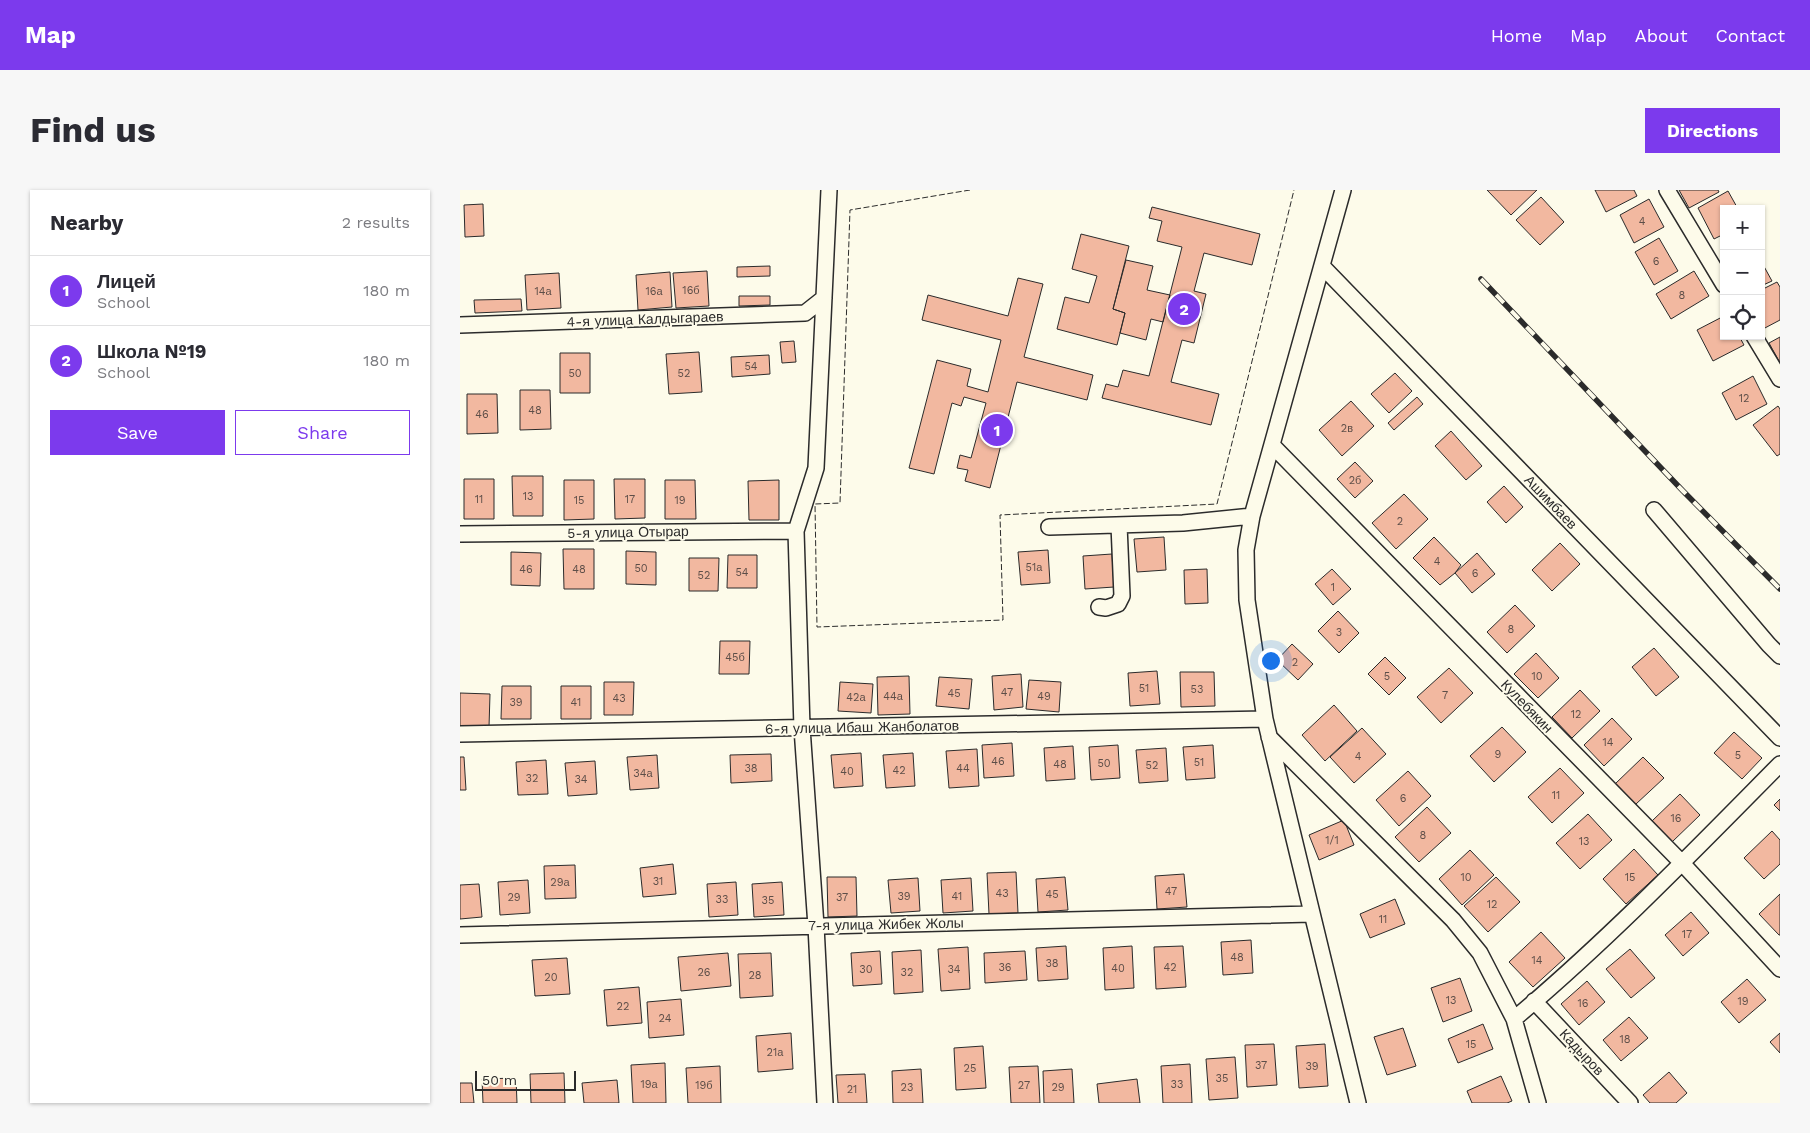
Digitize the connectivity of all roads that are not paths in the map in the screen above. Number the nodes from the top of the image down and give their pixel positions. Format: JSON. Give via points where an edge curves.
{"nodes":[{"id":1,"x":829,"y":190,"type":"edge"},
{"id":2,"x":1343,"y":190,"type":"edge"},
{"id":3,"x":1667,"y":190,"type":"edge"},
{"id":4,"x":1322,"y":266,"type":"junction"},
{"id":5,"x":1720,"y":278,"type":"edge"},
{"id":6,"x":824,"y":298,"type":"junction"},
{"id":7,"x":460,"y":325,"type":"edge"},
{"id":8,"x":1756,"y":340,"type":"edge"},
{"id":9,"x":1780,"y":379,"type":"edge"},
{"id":10,"x":1272,"y":446,"type":"junction"},
{"id":11,"x":1654,"y":510,"type":"dead end"},
{"id":12,"x":1252,"y":516,"type":"junction"},
{"id":13,"x":1119,"y":525,"type":"junction"},
{"id":14,"x":1049,"y":527,"type":"dead end"},
{"id":15,"x":796,"y":531,"type":"junction"},
{"id":16,"x":460,"y":534,"type":"edge"},
{"id":17,"x":1099,"y":607,"type":"dead end"},
{"id":18,"x":1780,"y":656,"type":"edge"},
{"id":19,"x":1264,"y":719,"type":"junction"},
{"id":20,"x":802,"y":728,"type":"junction"},
{"id":21,"x":460,"y":734,"type":"edge"},
{"id":22,"x":1269,"y":737,"type":"junction"},
{"id":23,"x":1780,"y":738,"type":"edge"},
{"id":24,"x":1780,"y":764,"type":"edge"},
{"id":25,"x":1682,"y":864,"type":"junction"},
{"id":26,"x":1312,"y":914,"type":"junction"},
{"id":27,"x":816,"y":926,"type":"junction"},
{"id":28,"x":460,"y":935,"type":"edge"},
{"id":29,"x":1780,"y":969,"type":"edge"},
{"id":30,"x":1534,"y":1001,"type":"junction"},
{"id":31,"x":1514,"y":1019,"type":"junction"},
{"id":32,"x":825,"y":1103,"type":"edge"},
{"id":33,"x":1358,"y":1103,"type":"edge"},
{"id":34,"x":1538,"y":1103,"type":"edge"},
{"id":35,"x":1630,"y":1103,"type":"edge"}],
"edges":[{"from":1,"to":6,"type":"street"},
{"from":2,"to":4,"type":"street"},
{"from":3,"to":5,"type":"street"},
{"from":4,"to":10,"type":"street"},
{"from":4,"to":23,"type":"street","name":"Ашимбаев"},
{"from":6,"to":7,"type":"street","name":"4-я улица Калдыгараев","via":[[805,313]]},
{"from":6,"to":15,"type":"street","via":[[816,468]]},
{"from":8,"to":9,"type":"street"},
{"from":10,"to":12,"type":"street"},
{"from":10,"to":25,"type":"street","name":"Кулебякин"},
{"from":11,"to":18,"type":"street"},
{"from":12,"to":13,"type":"street"},
{"from":12,"to":19,"type":"street","via":[[1246,550],[1247,600]]},
{"from":13,"to":14,"type":"street"},
{"from":13,"to":17,"type":"street","via":[[1122,596],[1118,604]]},
{"from":15,"to":16,"type":"street","name":"5-я улица Отырар"},
{"from":15,"to":20,"type":"street"},
{"from":19,"to":20,"type":"street","name":"6-я улица Ибаш Жанболатов"},
{"from":19,"to":22,"type":"street"},
{"from":20,"to":21,"type":"street","name":"6-я улица Ибаш Жанболатов"},
{"from":20,"to":27,"type":"street"},
{"from":22,"to":26,"type":"street"},
{"from":22,"to":31,"type":"street","via":[[1453,920],[1480,953]]},
{"from":24,"to":25,"type":"street"},
{"from":25,"to":29,"type":"street","name":"Кулебякин"},
{"from":25,"to":30,"type":"street"},
{"from":26,"to":27,"type":"street","name":"7-я улица Жибек Жолы"},
{"from":26,"to":33,"type":"street"},
{"from":27,"to":28,"type":"street","name":"7-я улица Жибек Жолы"},
{"from":27,"to":32,"type":"street"},
{"from":30,"to":31,"type":"street"},
{"from":30,"to":35,"type":"street","name":"Кадыров"},
{"from":31,"to":34,"type":"street"}]}
